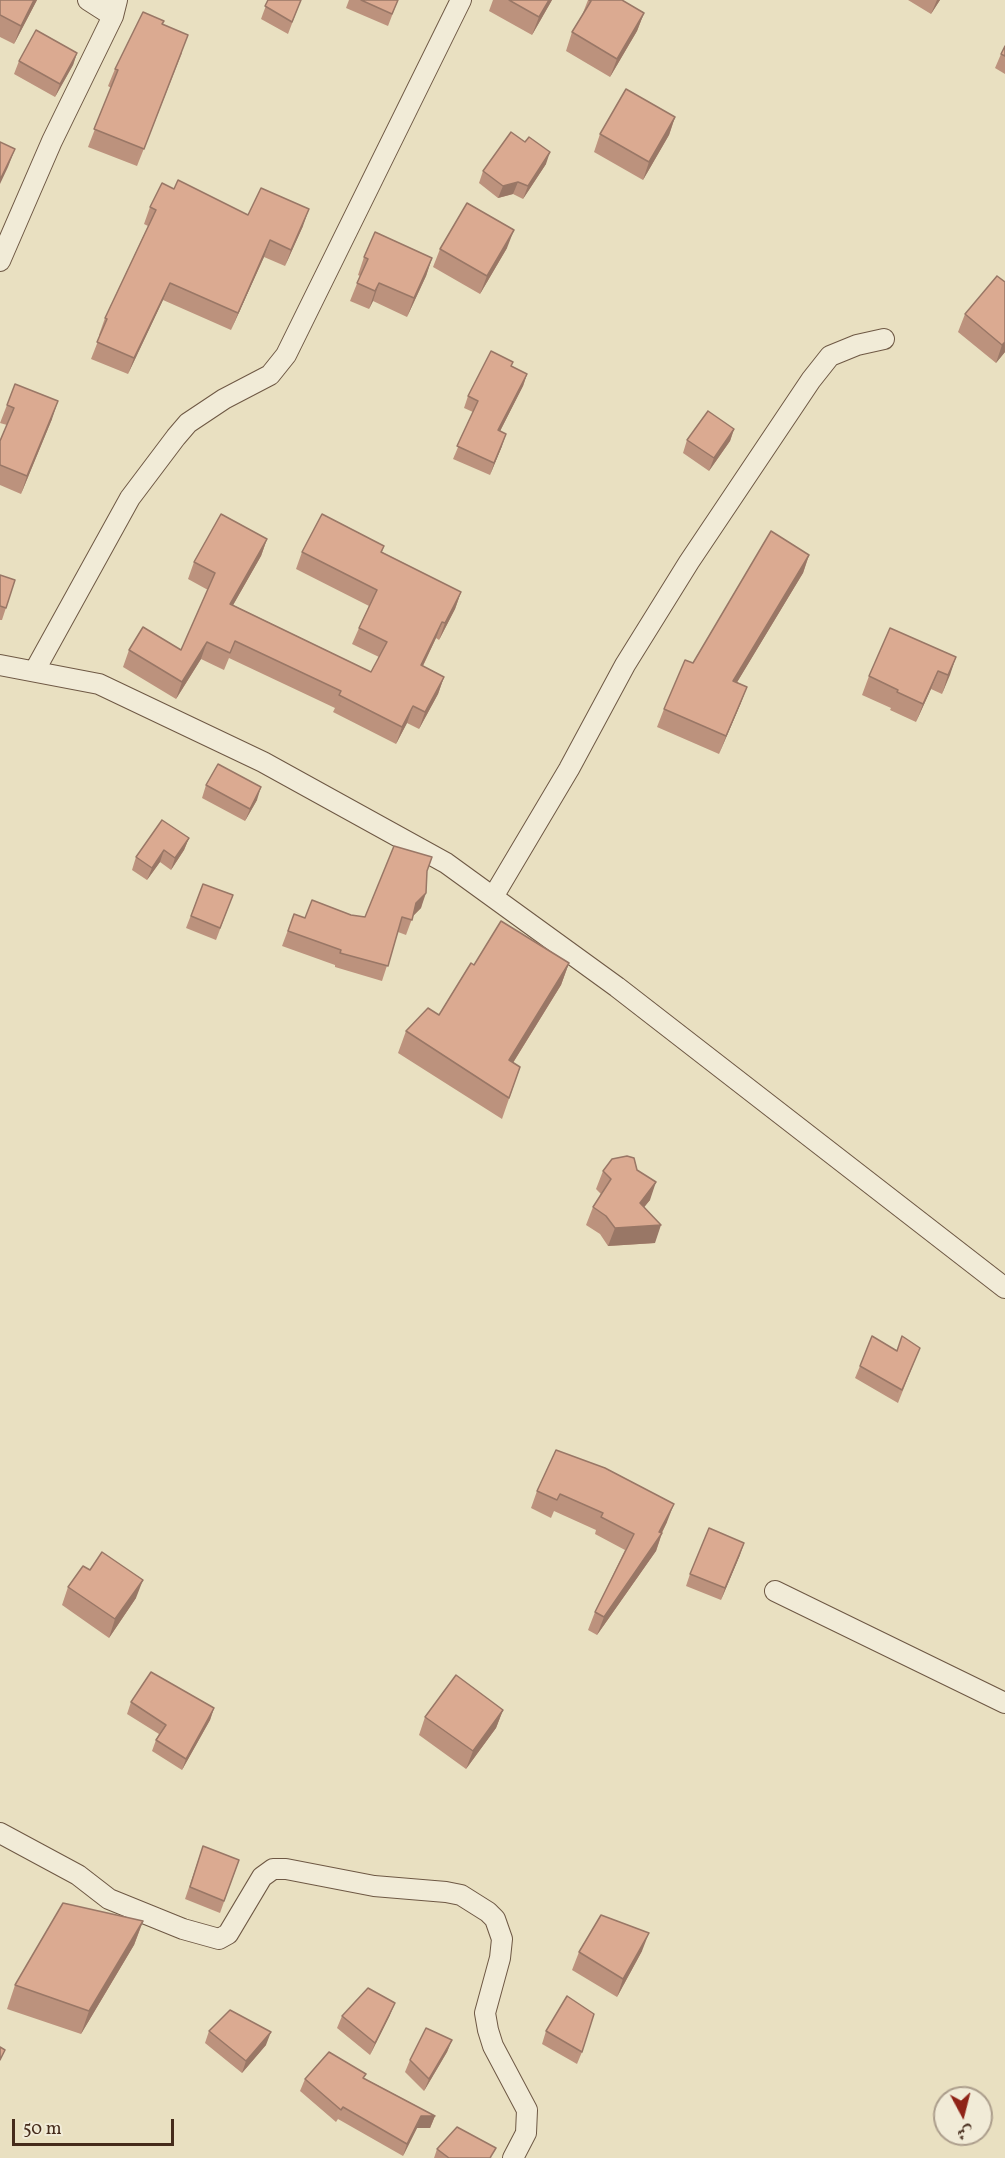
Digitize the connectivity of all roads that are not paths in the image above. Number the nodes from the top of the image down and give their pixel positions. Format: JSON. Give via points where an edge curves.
{"nodes":[{"id":1,"x":88,"y":0,"type":"edge"},
{"id":2,"x":461,"y":0,"type":"edge"},
{"id":3,"x":115,"y":8,"type":"edge"},
{"id":4,"x":0,"y":261,"type":"edge"},
{"id":5,"x":884,"y":339,"type":"dead end"},
{"id":6,"x":0,"y":665,"type":"edge"},
{"id":7,"x":35,"y":670,"type":"junction"},
{"id":8,"x":493,"y":897,"type":"junction"},
{"id":9,"x":1005,"y":1288,"type":"edge"},
{"id":10,"x":775,"y":1591,"type":"dead end"},
{"id":11,"x":1005,"y":1703,"type":"edge"},
{"id":12,"x":0,"y":1833,"type":"edge"},
{"id":13,"x":513,"y":2158,"type":"edge"}],
"edges":[{"from":1,"to":3,"type":"street"},
{"from":2,"to":7,"type":"street","via":[[286,355],[270,375],[224,399],[188,423],[176,437],[130,498]]},
{"from":3,"to":4,"type":"street"},
{"from":5,"to":8,"type":"street","via":[[830,356],[811,380],[671,590]]},
{"from":6,"to":7,"type":"street"},
{"from":7,"to":8,"type":"street","via":[[99,684],[263,762],[446,863]]},
{"from":8,"to":9,"type":"street","via":[[617,987]]},
{"from":10,"to":11,"type":"street"},
{"from":12,"to":13,"type":"street","via":[[78,1875],[109,1899],[219,1939],[228,1934],[262,1877],[273,1869],[374,1886],[446,1892],[461,1895],[479,1906],[495,1918],[502,1939],[486,2013],[488,2030],[527,2110],[526,2133]]}]}
